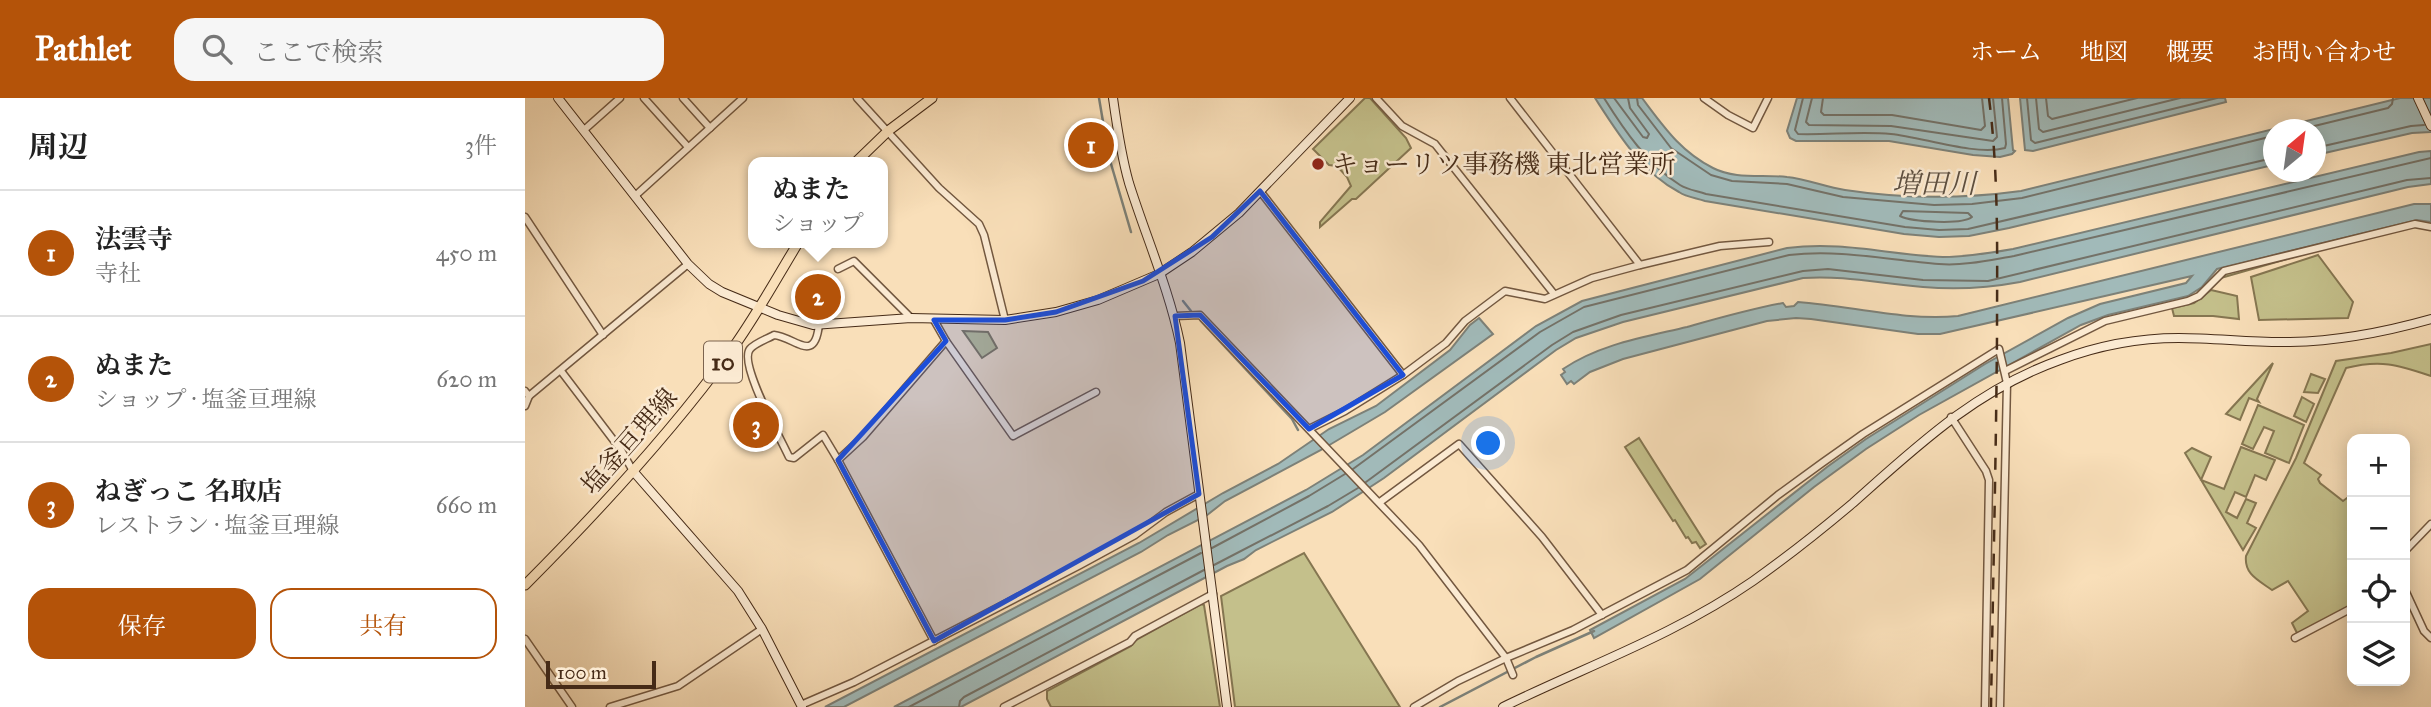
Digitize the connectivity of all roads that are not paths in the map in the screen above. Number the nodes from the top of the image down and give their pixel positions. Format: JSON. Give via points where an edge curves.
{"nodes":[{"id":1,"x":558,"y":98,"type":"edge"},
{"id":2,"x":620,"y":98,"type":"edge"},
{"id":3,"x":644,"y":98,"type":"edge"},
{"id":4,"x":683,"y":98,"type":"edge"},
{"id":5,"x":743,"y":98,"type":"edge"},
{"id":6,"x":857,"y":98,"type":"edge"},
{"id":7,"x":932,"y":98,"type":"edge"},
{"id":8,"x":1112,"y":98,"type":"edge"},
{"id":9,"x":1350,"y":98,"type":"edge"},
{"id":10,"x":1376,"y":98,"type":"edge"},
{"id":11,"x":1510,"y":98,"type":"edge"},
{"id":12,"x":1704,"y":98,"type":"edge"},
{"id":13,"x":1768,"y":98,"type":"edge"},
{"id":14,"x":2417,"y":98,"type":"edge"},
{"id":15,"x":2431,"y":126,"type":"edge"},
{"id":16,"x":710,"y":128,"type":"junction"},
{"id":17,"x":584,"y":130,"type":"junction"},
{"id":18,"x":888,"y":131,"type":"junction"},
{"id":19,"x":688,"y":147,"type":"junction"},
{"id":20,"x":861,"y":157,"type":"edge"},
{"id":21,"x":1260,"y":191,"type":"junction"},
{"id":22,"x":635,"y":196,"type":"junction"},
{"id":23,"x":525,"y":217,"type":"edge"},
{"id":24,"x":2431,"y":227,"type":"edge"},
{"id":25,"x":1769,"y":242,"type":"dead end"},
{"id":26,"x":795,"y":248,"type":"edge"},
{"id":27,"x":688,"y":264,"type":"junction"},
{"id":28,"x":1640,"y":265,"type":"junction"},
{"id":29,"x":838,"y":269,"type":"dead end"},
{"id":30,"x":1159,"y":274,"type":"junction"},
{"id":31,"x":1554,"y":294,"type":"junction"},
{"id":32,"x":759,"y":308,"type":"junction"},
{"id":33,"x":1175,"y":316,"type":"junction"},
{"id":34,"x":911,"y":318,"type":"junction"},
{"id":35,"x":2431,"y":319,"type":"edge"},
{"id":36,"x":934,"y":320,"type":"junction"},
{"id":37,"x":1005,"y":320,"type":"junction"},
{"id":38,"x":819,"y":324,"type":"junction"},
{"id":39,"x":603,"y":335,"type":"junction"},
{"id":40,"x":946,"y":341,"type":"junction"},
{"id":41,"x":2005,"y":370,"type":"junction"},
{"id":42,"x":561,"y":371,"type":"junction"},
{"id":43,"x":1403,"y":374,"type":"junction"},
{"id":44,"x":2007,"y":383,"type":"junction"},
{"id":45,"x":1096,"y":391,"type":"dead end"},
{"id":46,"x":527,"y":393,"type":"edge"},
{"id":47,"x":525,"y":406,"type":"edge"},
{"id":48,"x":1951,"y":417,"type":"junction"},
{"id":49,"x":1310,"y":430,"type":"junction"},
{"id":50,"x":838,"y":460,"type":"junction"},
{"id":51,"x":633,"y":471,"type":"junction"},
{"id":52,"x":1199,"y":497,"type":"junction"},
{"id":53,"x":1380,"y":502,"type":"junction"},
{"id":54,"x":2431,"y":524,"type":"edge"},
{"id":55,"x":2410,"y":546,"type":"edge"},
{"id":56,"x":525,"y":585,"type":"edge"},
{"id":57,"x":1213,"y":594,"type":"junction"},
{"id":58,"x":2410,"y":601,"type":"edge"},
{"id":59,"x":2347,"y":611,"type":"edge"},
{"id":60,"x":1602,"y":615,"type":"junction"},
{"id":61,"x":762,"y":629,"type":"junction"},
{"id":62,"x":2295,"y":638,"type":"dead end"},
{"id":63,"x":2431,"y":638,"type":"edge"},
{"id":64,"x":525,"y":639,"type":"edge"},
{"id":65,"x":934,"y":641,"type":"junction"},
{"id":66,"x":1507,"y":659,"type":"junction"},
{"id":67,"x":1513,"y":675,"type":"dead end"},
{"id":68,"x":801,"y":706,"type":"edge"},
{"id":69,"x":572,"y":707,"type":"edge"},
{"id":70,"x":610,"y":707,"type":"edge"},
{"id":71,"x":1004,"y":707,"type":"edge"},
{"id":72,"x":1227,"y":707,"type":"edge"},
{"id":73,"x":1414,"y":707,"type":"edge"},
{"id":74,"x":1503,"y":707,"type":"edge"},
{"id":75,"x":1985,"y":707,"type":"edge"},
{"id":76,"x":2000,"y":707,"type":"edge"}],
"edges":[{"from":1,"to":17,"type":"street"},
{"from":2,"to":17,"type":"street"},
{"from":3,"to":19,"type":"street"},
{"from":4,"to":16,"type":"street"},
{"from":5,"to":16,"type":"street"},
{"from":6,"to":18,"type":"street"},
{"from":7,"to":18,"type":"main road"},
{"from":8,"to":30,"type":"street","via":[[1123,159]]},
{"from":9,"to":21,"type":"street"},
{"from":10,"to":31,"type":"street","via":[[1402,126],[1435,144]]},
{"from":11,"to":28,"type":"street"},
{"from":12,"to":13,"type":"street","via":[[1753,128]]},
{"from":14,"to":15,"type":"street"},
{"from":16,"to":19,"type":"street"},
{"from":17,"to":22,"type":"street"},
{"from":18,"to":20,"type":"main road"},
{"from":18,"to":37,"type":"street","via":[[979,224]]},
{"from":19,"to":22,"type":"street"},
{"from":21,"to":30,"type":"street","via":[[1212,237]]},
{"from":21,"to":43,"type":"street"},
{"from":22,"to":27,"type":"street"},
{"from":23,"to":39,"type":"street"},
{"from":24,"to":41,"type":"street","via":[[2415,224],[2224,271],[2189,301],[2105,321]]},
{"from":25,"to":28,"type":"street","via":[[1720,246]]},
{"from":26,"to":32,"type":"main road","name":"塩釜亘理線","number":"10"},
{"from":27,"to":32,"type":"street","via":[[709,284]]},
{"from":27,"to":39,"type":"street"},
{"from":28,"to":31,"type":"street"},
{"from":29,"to":34,"type":"street","via":[[854,261]]},
{"from":30,"to":33,"type":"street"},
{"from":30,"to":37,"type":"street","via":[[1098,300]]},
{"from":31,"to":43,"type":"street","via":[[1545,299],[1505,291]]},
{"from":32,"to":38,"type":"street"},
{"from":32,"to":51,"type":"main road","name":"塩釜亘理線","number":"10","via":[[731,351]]},
{"from":33,"to":49,"type":"street","via":[[1200,314]]},
{"from":33,"to":52,"type":"street"},
{"from":34,"to":36,"type":"street"},
{"from":34,"to":38,"type":"street"},
{"from":35,"to":44,"type":"street","via":[[2328,340],[2141,341],[2063,359]]},
{"from":36,"to":37,"type":"street"},
{"from":36,"to":40,"type":"street"},
{"from":38,"to":50,"type":"street","via":[[814,343],[796,345],[774,335],[750,348],[747,361],[789,457],[799,456],[823,435]]},
{"from":39,"to":42,"type":"street"},
{"from":40,"to":45,"type":"street","via":[[1013,436]]},
{"from":40,"to":50,"type":"street"},
{"from":41,"to":44,"type":"street"},
{"from":41,"to":60,"type":"street","via":[[1999,349],[1853,441],[1687,570]]},
{"from":42,"to":46,"type":"street"},
{"from":42,"to":51,"type":"street"},
{"from":43,"to":49,"type":"street"},
{"from":44,"to":48,"type":"street"},
{"from":44,"to":76,"type":"street"},
{"from":46,"to":47,"type":"street"},
{"from":48,"to":74,"type":"street","via":[[1805,542],[1750,582],[1665,633]]},
{"from":48,"to":75,"type":"street","via":[[1989,481]]},
{"from":49,"to":53,"type":"street"},
{"from":50,"to":65,"type":"street"},
{"from":51,"to":56,"type":"main road","name":"塩釜亘理線","number":"10"},
{"from":51,"to":61,"type":"street","via":[[738,591]]},
{"from":52,"to":57,"type":"street"},
{"from":52,"to":65,"type":"street"},
{"from":53,"to":60,"type":"street","via":[[1459,444],[1542,537]]},
{"from":53,"to":66,"type":"street"},
{"from":54,"to":55,"type":"street"},
{"from":57,"to":71,"type":"street"},
{"from":57,"to":72,"type":"street"},
{"from":58,"to":63,"type":"street"},
{"from":59,"to":62,"type":"street"},
{"from":60,"to":66,"type":"street"},
{"from":61,"to":68,"type":"street"},
{"from":61,"to":70,"type":"street","via":[[678,685]]},
{"from":64,"to":69,"type":"street"},
{"from":65,"to":68,"type":"street"},
{"from":66,"to":67,"type":"street"},
{"from":66,"to":73,"type":"street"}]}
